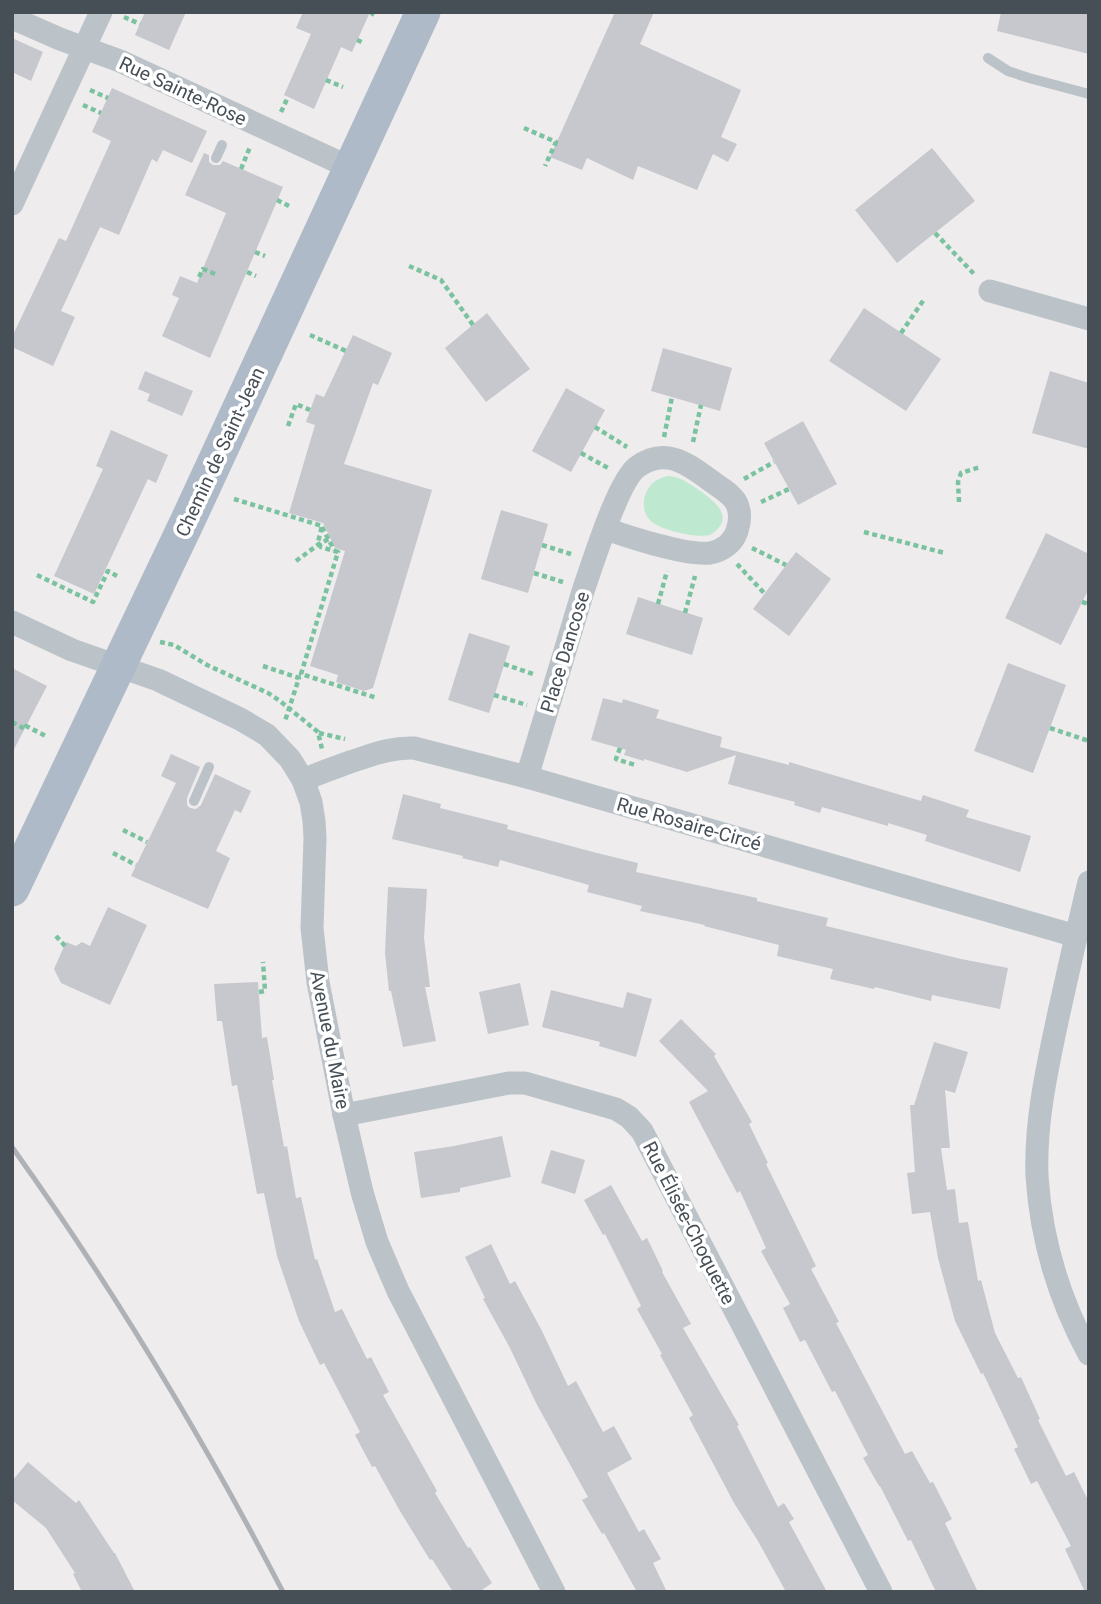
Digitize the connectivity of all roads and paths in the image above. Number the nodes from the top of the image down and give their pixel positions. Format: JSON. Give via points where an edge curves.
{"nodes":[{"id":1,"x":101,"y":12,"type":"edge"},
{"id":2,"x":370,"y":12,"type":"edge"},
{"id":3,"x":423,"y":12,"type":"edge"},
{"id":4,"x":376,"y":16,"type":"dead end"},
{"id":5,"x":124,"y":17,"type":"dead end"},
{"id":6,"x":12,"y":18,"type":"edge"},
{"id":7,"x":140,"y":24,"type":"dead end"},
{"id":8,"x":357,"y":40,"type":"dead end"},
{"id":9,"x":364,"y":43,"type":"dead end"},
{"id":10,"x":85,"y":49,"type":"junction"},
{"id":11,"x":988,"y":58,"type":"dead end"},
{"id":12,"x":326,"y":80,"type":"dead end"},
{"id":13,"x":343,"y":87,"type":"dead end"},
{"id":14,"x":90,"y":90,"type":"dead end"},
{"id":15,"x":1089,"y":93,"type":"edge"},
{"id":16,"x":108,"y":97,"type":"dead end"},
{"id":17,"x":288,"y":97,"type":"dead end"},
{"id":18,"x":83,"y":106,"type":"dead end"},
{"id":19,"x":101,"y":113,"type":"dead end"},
{"id":20,"x":280,"y":115,"type":"dead end"},
{"id":21,"x":524,"y":128,"type":"dead end"},
{"id":22,"x":222,"y":145,"type":"dead end"},
{"id":23,"x":250,"y":147,"type":"dead end"},
{"id":24,"x":216,"y":158,"type":"dead end"},
{"id":25,"x":545,"y":166,"type":"dead end"},
{"id":26,"x":351,"y":168,"type":"junction"},
{"id":27,"x":241,"y":169,"type":"dead end"},
{"id":28,"x":278,"y":200,"type":"dead end"},
{"id":29,"x":12,"y":204,"type":"edge"},
{"id":30,"x":289,"y":206,"type":"dead end"},
{"id":31,"x":935,"y":233,"type":"dead end"},
{"id":32,"x":255,"y":252,"type":"dead end"},
{"id":33,"x":265,"y":256,"type":"dead end"},
{"id":34,"x":409,"y":266,"type":"dead end"},
{"id":35,"x":247,"y":272,"type":"dead end"},
{"id":36,"x":215,"y":274,"type":"dead end"},
{"id":37,"x":256,"y":276,"type":"dead end"},
{"id":38,"x":199,"y":277,"type":"dead end"},
{"id":39,"x":990,"y":291,"type":"joint"},
{"id":40,"x":925,"y":299,"type":"dead end"},
{"id":41,"x":1089,"y":319,"type":"edge"},
{"id":42,"x":473,"y":325,"type":"dead end"},
{"id":43,"x":901,"y":332,"type":"dead end"},
{"id":44,"x":310,"y":335,"type":"dead end"},
{"id":45,"x":346,"y":351,"type":"dead end"},
{"id":46,"x":672,"y":397,"type":"dead end"},
{"id":47,"x":701,"y":405,"type":"dead end"},
{"id":48,"x":310,"y":410,"type":"dead end"},
{"id":49,"x":288,"y":426,"type":"dead end"},
{"id":50,"x":595,"y":427,"type":"dead end"},
{"id":51,"x":581,"y":453,"type":"dead end"},
{"id":52,"x":654,"y":459,"type":"junction"},
{"id":53,"x":774,"y":462,"type":"dead end"},
{"id":54,"x":688,"y":464,"type":"junction"},
{"id":55,"x":980,"y":467,"type":"dead end"},
{"id":56,"x":627,"y":479,"type":"junction"},
{"id":57,"x":789,"y":489,"type":"dead end"},
{"id":58,"x":724,"y":491,"type":"junction"},
{"id":59,"x":234,"y":499,"type":"dead end"},
{"id":60,"x":959,"y":502,"type":"dead end"},
{"id":61,"x":739,"y":511,"type":"junction"},
{"id":62,"x":322,"y":526,"type":"junction"},
{"id":63,"x":606,"y":529,"type":"junction"},
{"id":64,"x":864,"y":531,"type":"dead end"},
{"id":65,"x":330,"y":539,"type":"junction"},
{"id":66,"x":319,"y":544,"type":"junction"},
{"id":67,"x":542,"y":545,"type":"dead end"},
{"id":68,"x":719,"y":547,"type":"junction"},
{"id":69,"x":673,"y":548,"type":"junction"},
{"id":70,"x":334,"y":551,"type":"junction"},
{"id":71,"x":945,"y":553,"type":"dead end"},
{"id":72,"x":296,"y":561,"type":"dead end"},
{"id":73,"x":594,"y":561,"type":"junction"},
{"id":74,"x":786,"y":565,"type":"dead end"},
{"id":75,"x":534,"y":573,"type":"dead end"},
{"id":76,"x":37,"y":575,"type":"dead end"},
{"id":77,"x":117,"y":576,"type":"dead end"},
{"id":78,"x":584,"y":588,"type":"junction"},
{"id":79,"x":765,"y":594,"type":"dead end"},
{"id":80,"x":1082,"y":602,"type":"dead end"},
{"id":81,"x":658,"y":604,"type":"dead end"},
{"id":82,"x":1089,"y":604,"type":"edge"},
{"id":83,"x":685,"y":613,"type":"dead end"},
{"id":84,"x":12,"y":622,"type":"edge"},
{"id":85,"x":174,"y":645,"type":"dead end"},
{"id":86,"x":504,"y":664,"type":"dead end"},
{"id":87,"x":119,"y":665,"type":"junction"},
{"id":88,"x":262,"y":666,"type":"dead end"},
{"id":89,"x":300,"y":676,"type":"junction"},
{"id":90,"x":556,"y":682,"type":"junction"},
{"id":91,"x":494,"y":695,"type":"dead end"},
{"id":92,"x":377,"y":698,"type":"dead end"},
{"id":93,"x":289,"y":708,"type":"junction"},
{"id":94,"x":547,"y":711,"type":"junction"},
{"id":95,"x":12,"y":722,"type":"edge"},
{"id":96,"x":285,"y":722,"type":"dead end"},
{"id":97,"x":1050,"y":728,"type":"dead end"},
{"id":98,"x":318,"y":732,"type":"junction"},
{"id":99,"x":46,"y":736,"type":"dead end"},
{"id":100,"x":347,"y":739,"type":"dead end"},
{"id":101,"x":1089,"y":741,"type":"edge"},
{"id":102,"x":620,"y":748,"type":"dead end"},
{"id":103,"x":322,"y":751,"type":"dead end"},
{"id":104,"x":635,"y":765,"type":"dead end"},
{"id":105,"x":209,"y":767,"type":"dead end"},
{"id":106,"x":527,"y":777,"type":"junction"},
{"id":107,"x":303,"y":780,"type":"junction"},
{"id":108,"x":194,"y":801,"type":"dead end"},
{"id":109,"x":123,"y":831,"type":"dead end"},
{"id":110,"x":146,"y":842,"type":"dead end"},
{"id":111,"x":113,"y":853,"type":"dead end"},
{"id":112,"x":136,"y":865,"type":"dead end"},
{"id":113,"x":1089,"y":882,"type":"edge"},
{"id":114,"x":12,"y":889,"type":"edge"},
{"id":115,"x":56,"y":936,"type":"dead end"},
{"id":116,"x":1076,"y":936,"type":"junction"},
{"id":117,"x":65,"y":946,"type":"dead end"},
{"id":118,"x":262,"y":962,"type":"dead end"},
{"id":119,"x":258,"y":992,"type":"dead end"},
{"id":120,"x":344,"y":1115,"type":"junction"},
{"id":121,"x":1089,"y":1354,"type":"edge"},
{"id":122,"x":554,"y":1592,"type":"edge"},
{"id":123,"x":881,"y":1592,"type":"edge"}],
"edges":[{"from":1,"to":10,"type":"street"},
{"from":2,"to":4,"type":"path"},
{"from":3,"to":26,"type":"main road","name":"Chemin de Saint-Jean"},
{"from":5,"to":7,"type":"path"},
{"from":6,"to":10,"type":"street","name":"Rue Sainte-Rose"},
{"from":8,"to":9,"type":"path"},
{"from":10,"to":26,"type":"street","name":"Rue Sainte-Rose"},
{"from":10,"to":29,"type":"street"},
{"from":11,"to":15,"type":"lane","via":[[1008,71]]},
{"from":12,"to":13,"type":"path"},
{"from":14,"to":16,"type":"path"},
{"from":17,"to":20,"type":"path"},
{"from":18,"to":19,"type":"path"},
{"from":21,"to":25,"type":"path","via":[[556,142]]},
{"from":22,"to":24,"type":"lane"},
{"from":23,"to":27,"type":"path"},
{"from":26,"to":87,"type":"main road","name":"Chemin de Saint-Jean"},
{"from":28,"to":30,"type":"path"},
{"from":31,"to":39,"type":"path"},
{"from":32,"to":33,"type":"path"},
{"from":34,"to":42,"type":"path","via":[[441,280]]},
{"from":35,"to":37,"type":"path"},
{"from":36,"to":38,"type":"path","via":[[203,268]]},
{"from":39,"to":41,"type":"street"},
{"from":40,"to":43,"type":"path"},
{"from":44,"to":45,"type":"path"},
{"from":46,"to":52,"type":"path"},
{"from":47,"to":54,"type":"path"},
{"from":48,"to":49,"type":"path","via":[[296,404]]},
{"from":50,"to":52,"type":"path"},
{"from":51,"to":56,"type":"path"},
{"from":52,"to":54,"type":"street"},
{"from":52,"to":56,"type":"street","name":"Place Dancose","via":[[636,467]]},
{"from":53,"to":58,"type":"path"},
{"from":54,"to":58,"type":"street"},
{"from":55,"to":60,"type":"path","via":[[961,474]]},
{"from":56,"to":63,"type":"street","name":"Place Dancose"},
{"from":57,"to":61,"type":"path"},
{"from":58,"to":61,"type":"street"},
{"from":59,"to":62,"type":"path"},
{"from":61,"to":68,"type":"street","via":[[740,520]]},
{"from":62,"to":65,"type":"path"},
{"from":62,"to":66,"type":"path"},
{"from":63,"to":69,"type":"street"},
{"from":63,"to":73,"type":"street","name":"Place Dancose"},
{"from":64,"to":71,"type":"path"},
{"from":65,"to":66,"type":"path"},
{"from":65,"to":70,"type":"path"},
{"from":66,"to":70,"type":"path"},
{"from":66,"to":72,"type":"path"},
{"from":67,"to":73,"type":"path"},
{"from":68,"to":69,"type":"street"},
{"from":68,"to":74,"type":"path"},
{"from":68,"to":79,"type":"path"},
{"from":68,"to":83,"type":"path"},
{"from":69,"to":81,"type":"path"},
{"from":70,"to":89,"type":"path","via":[[338,552],[327,601]]},
{"from":73,"to":78,"type":"street","name":"Place Dancose"},
{"from":75,"to":78,"type":"path"},
{"from":76,"to":77,"type":"path","via":[[93,602],[106,571]]},
{"from":78,"to":90,"type":"street","name":"Place Dancose"},
{"from":80,"to":82,"type":"path"},
{"from":84,"to":87,"type":"street","name":"Avenue du Maire","via":[[72,650]]},
{"from":85,"to":93,"type":"path"},
{"from":86,"to":90,"type":"path"},
{"from":87,"to":107,"type":"street","name":"Avenue du Maire","via":[[261,730]]},
{"from":87,"to":114,"type":"main road","name":"Chemin de Saint-Jean"},
{"from":88,"to":89,"type":"path"},
{"from":89,"to":92,"type":"path"},
{"from":89,"to":93,"type":"path"},
{"from":90,"to":94,"type":"street","name":"Place Dancose"},
{"from":91,"to":94,"type":"path"},
{"from":93,"to":96,"type":"path"},
{"from":93,"to":98,"type":"path"},
{"from":94,"to":106,"type":"street","name":"Place Dancose"},
{"from":95,"to":99,"type":"path"},
{"from":97,"to":101,"type":"path"},
{"from":98,"to":100,"type":"path"},
{"from":98,"to":103,"type":"path"},
{"from":102,"to":104,"type":"path","via":[[616,759]]},
{"from":105,"to":108,"type":"lane"},
{"from":106,"to":107,"type":"street","name":"Rue Rosaire-Circé","via":[[400,747]]},
{"from":106,"to":116,"type":"street","name":"Rue Rosaire-Circé"},
{"from":107,"to":120,"type":"street","name":"Avenue du Maire","via":[[314,821],[314,956]]},
{"from":109,"to":110,"type":"path"},
{"from":111,"to":112,"type":"path"},
{"from":113,"to":116,"type":"street"},
{"from":115,"to":117,"type":"path"},
{"from":116,"to":121,"type":"street","via":[[1043,1090],[1037,1176],[1054,1270]]},
{"from":118,"to":119,"type":"path","via":[[265,991]]},
{"from":120,"to":122,"type":"street","name":"Avenue du Maire","via":[[365,1205],[385,1264]]},
{"from":120,"to":123,"type":"street","name":"Rue Élisée-Choquette","via":[[525,1083],[616,1109],[629,1117],[642,1132]]}]}
